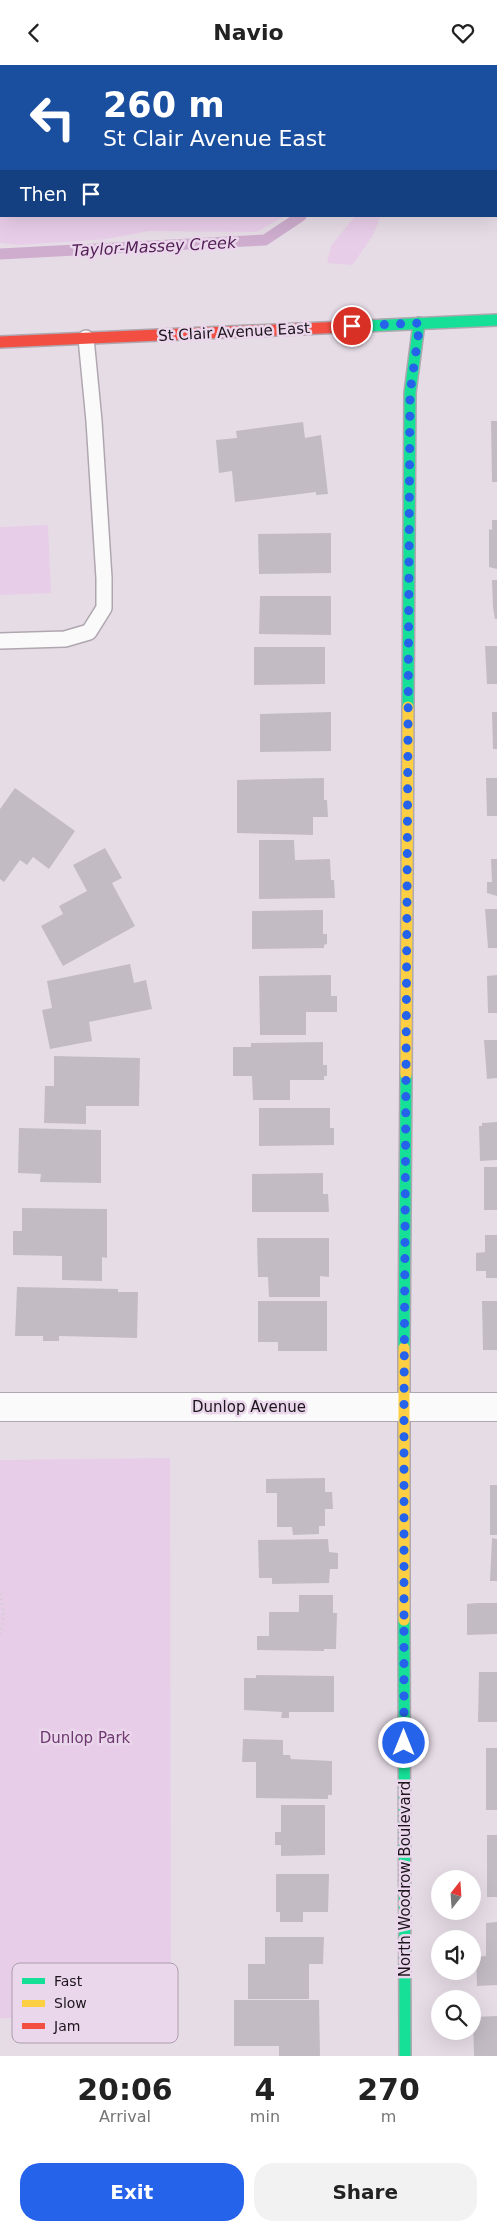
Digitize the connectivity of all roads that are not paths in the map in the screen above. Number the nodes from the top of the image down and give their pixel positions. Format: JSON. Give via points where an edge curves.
{"nodes":[{"id":1,"x":497,"y":320,"type":"edge"},
{"id":2,"x":420,"y":323,"type":"junction"},
{"id":3,"x":86,"y":338,"type":"junction"},
{"id":4,"x":0,"y":342,"type":"edge"},
{"id":5,"x":0,"y":641,"type":"edge"},
{"id":6,"x":0,"y":1407,"type":"edge"},
{"id":7,"x":404,"y":1407,"type":"junction"},
{"id":8,"x":497,"y":1407,"type":"edge"},
{"id":9,"x":405,"y":2056,"type":"edge"}],
"edges":[{"from":1,"to":2,"type":"street","name":"St Clair Avenue East"},
{"from":2,"to":3,"type":"street","name":"St Clair Avenue East"},
{"from":2,"to":7,"type":"street","name":"North Woodrow Boulevard","via":[[410,393]]},
{"from":3,"to":4,"type":"street","name":"St Clair Avenue East"},
{"from":3,"to":5,"type":"lane","via":[[104,608],[89,632],[65,639]]},
{"from":6,"to":7,"type":"street","name":"Dunlop Avenue"},
{"from":7,"to":8,"type":"street","name":"Dunlop Avenue"},
{"from":7,"to":9,"type":"street","name":"North Woodrow Boulevard"}]}
